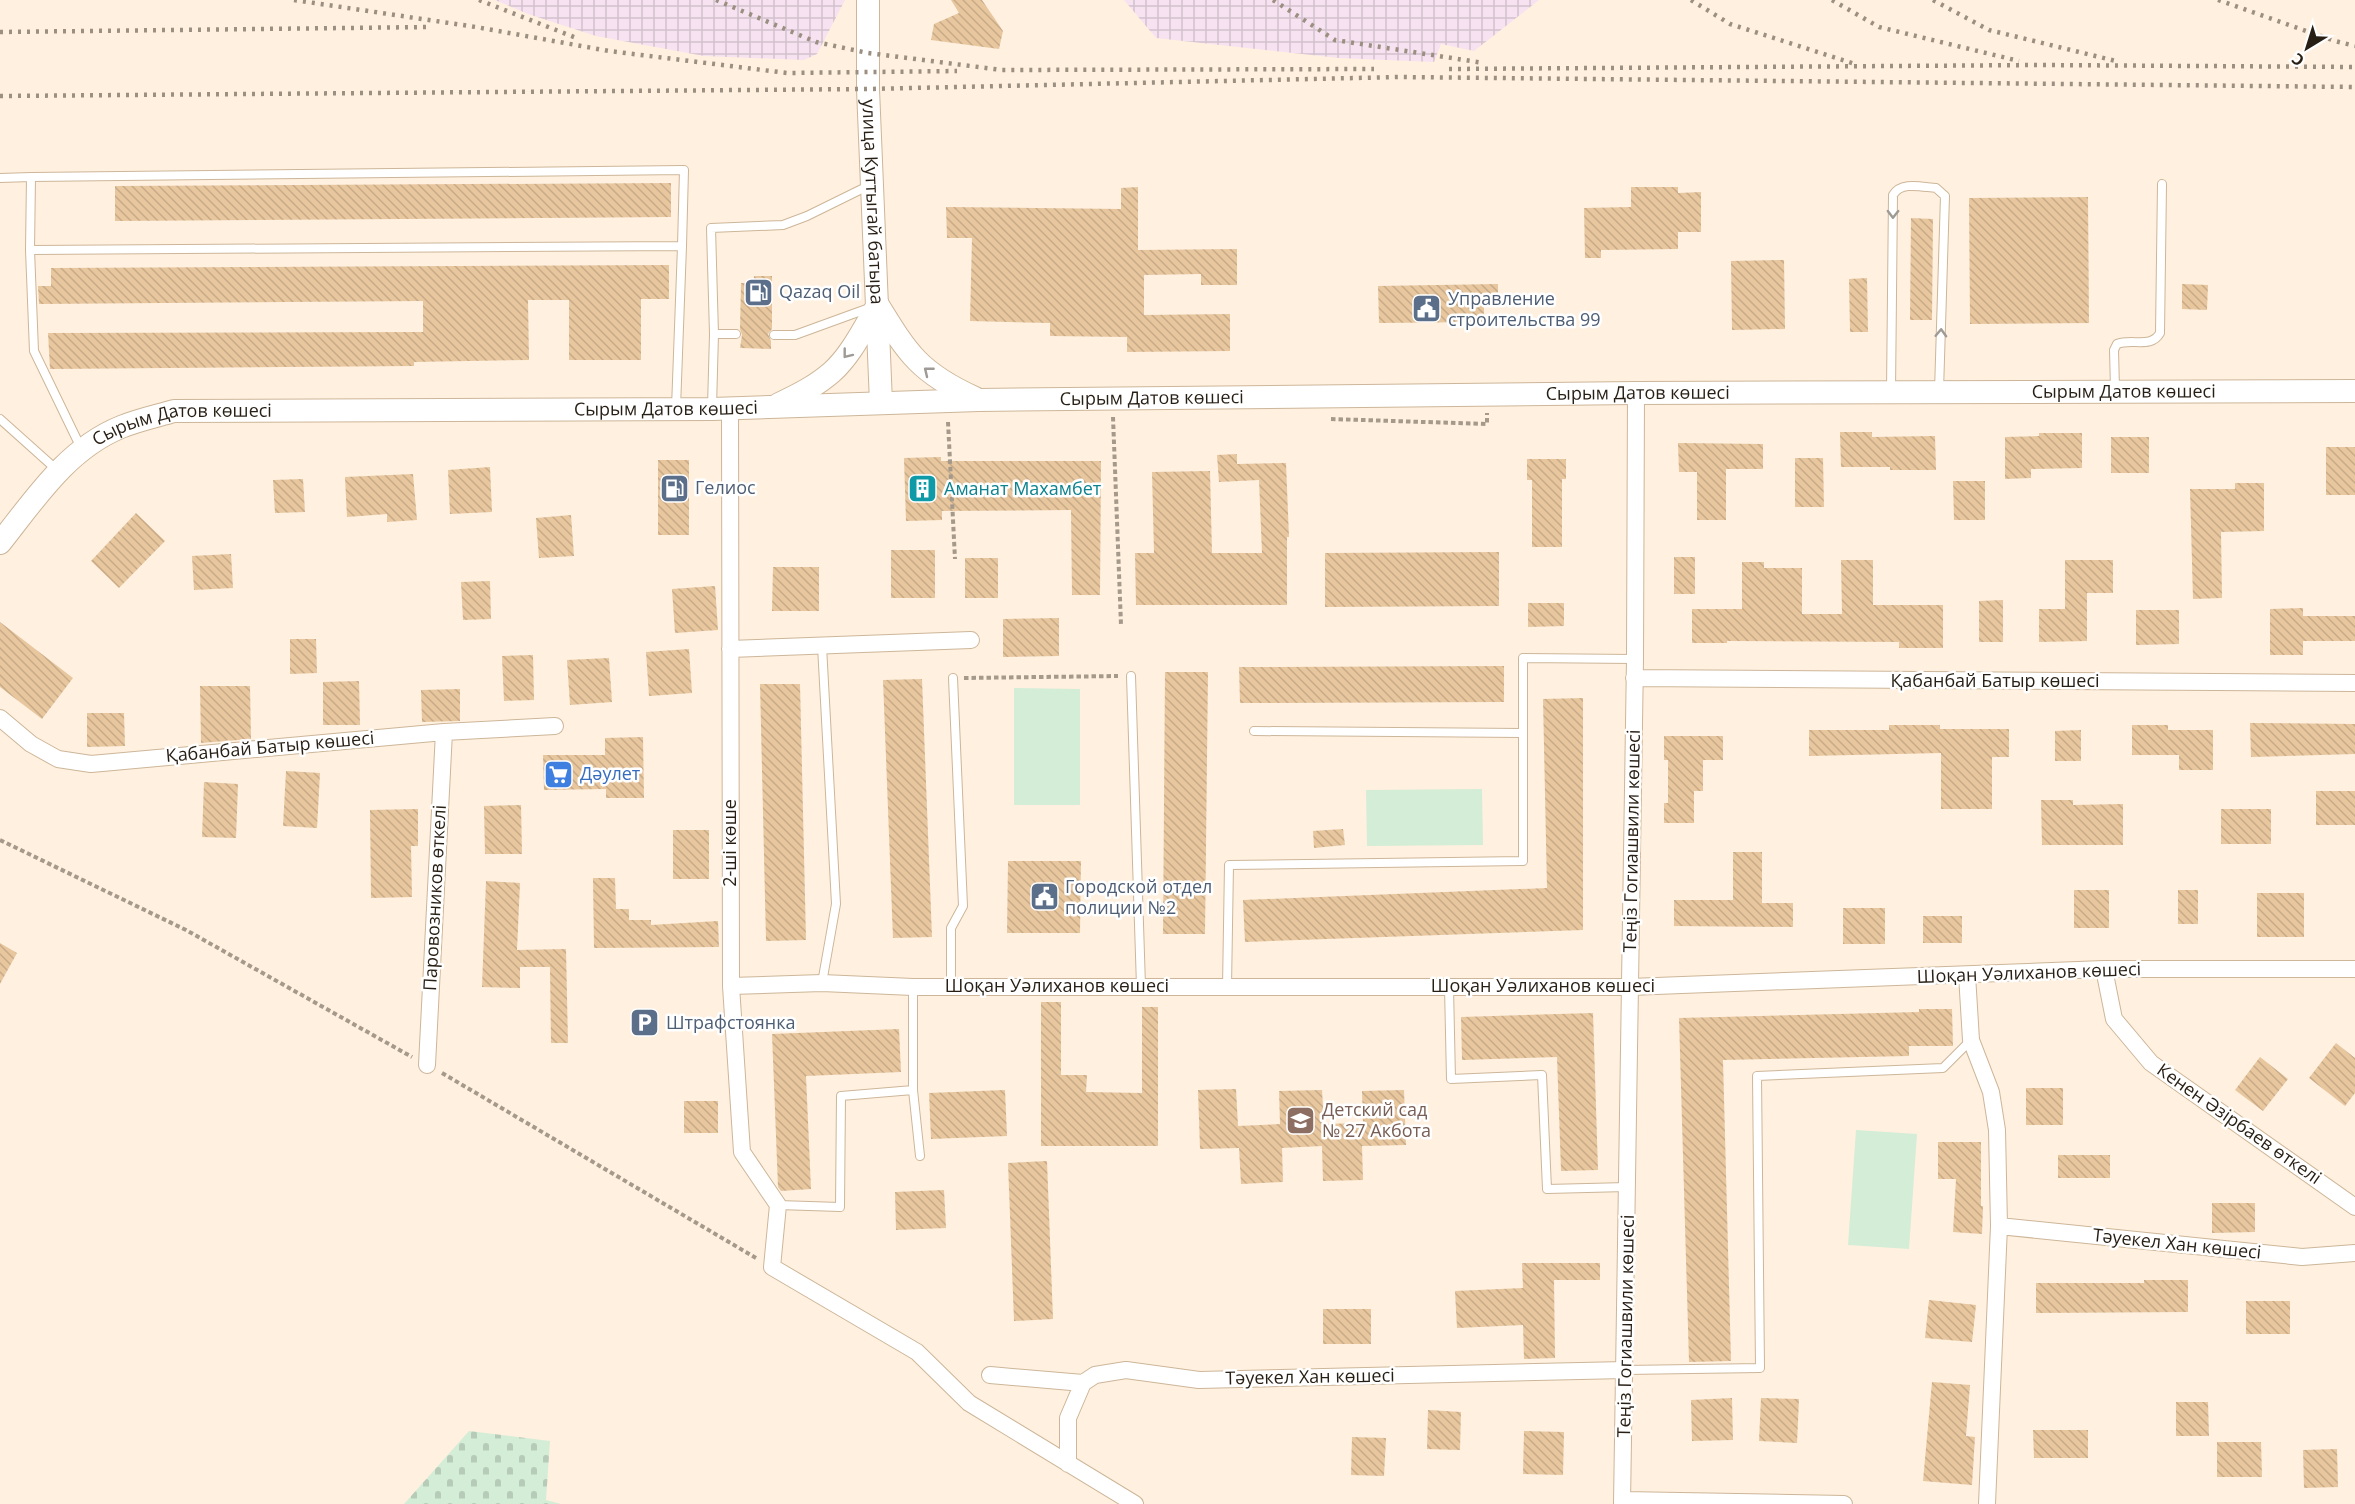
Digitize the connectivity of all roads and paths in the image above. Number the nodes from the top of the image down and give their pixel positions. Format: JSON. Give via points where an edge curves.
{"nodes":[{"id":1,"x":868,"y":0,"type":"edge"},
{"id":2,"x":31,"y":177,"type":"junction"},
{"id":3,"x":0,"y":178,"type":"edge"},
{"id":4,"x":874,"y":184,"type":"junction"},
{"id":5,"x":2162,"y":184,"type":"dead end"},
{"id":6,"x":682,"y":246,"type":"junction"},
{"id":7,"x":30,"y":250,"type":"junction"},
{"id":8,"x":878,"y":304,"type":"junction"},
{"id":9,"x":714,"y":334,"type":"junction"},
{"id":10,"x":736,"y":334,"type":"dead end"},
{"id":11,"x":774,"y":335,"type":"dead end"},
{"id":12,"x":2355,"y":391,"type":"edge"},
{"id":13,"x":1891,"y":392,"type":"junction"},
{"id":14,"x":1939,"y":392,"type":"junction"},
{"id":15,"x":1636,"y":393,"type":"junction"},
{"id":16,"x":2115,"y":393,"type":"junction"},
{"id":17,"x":979,"y":400,"type":"junction"},
{"id":18,"x":881,"y":404,"type":"junction"},
{"id":19,"x":775,"y":407,"type":"junction"},
{"id":20,"x":676,"y":408,"type":"junction"},
{"id":21,"x":721,"y":409,"type":"junction"},
{"id":22,"x":1113,"y":417,"type":"dead end"},
{"id":23,"x":0,"y":419,"type":"edge"},
{"id":24,"x":948,"y":422,"type":"dead end"},
{"id":25,"x":82,"y":450,"type":"junction"},
{"id":26,"x":58,"y":470,"type":"junction"},
{"id":27,"x":0,"y":543,"type":"edge"},
{"id":28,"x":955,"y":559,"type":"dead end"},
{"id":29,"x":1121,"y":625,"type":"dead end"},
{"id":30,"x":971,"y":640,"type":"dead end"},
{"id":31,"x":822,"y":646,"type":"junction"},
{"id":32,"x":730,"y":649,"type":"junction"},
{"id":33,"x":1635,"y":659,"type":"junction"},
{"id":34,"x":1131,"y":676,"type":"joint"},
{"id":35,"x":953,"y":678,"type":"joint"},
{"id":36,"x":1635,"y":678,"type":"junction"},
{"id":37,"x":2355,"y":684,"type":"edge"},
{"id":38,"x":0,"y":717,"type":"edge"},
{"id":39,"x":555,"y":726,"type":"dead end"},
{"id":40,"x":1254,"y":731,"type":"dead end"},
{"id":41,"x":444,"y":732,"type":"junction"},
{"id":42,"x":1523,"y":733,"type":"junction"},
{"id":43,"x":0,"y":840,"type":"edge"},
{"id":44,"x":2104,"y":969,"type":"junction"},
{"id":45,"x":2355,"y":969,"type":"edge"},
{"id":46,"x":1967,"y":975,"type":"junction"},
{"id":47,"x":822,"y":984,"type":"junction"},
{"id":48,"x":731,"y":986,"type":"junction"},
{"id":49,"x":951,"y":986,"type":"junction"},
{"id":50,"x":1141,"y":986,"type":"junction"},
{"id":51,"x":913,"y":987,"type":"junction"},
{"id":52,"x":1227,"y":987,"type":"junction"},
{"id":53,"x":1449,"y":987,"type":"junction"},
{"id":54,"x":1630,"y":987,"type":"junction"},
{"id":55,"x":1971,"y":1040,"type":"junction"},
{"id":56,"x":427,"y":1065,"type":"junction"},
{"id":57,"x":913,"y":1089,"type":"junction"},
{"id":58,"x":920,"y":1156,"type":"dead end"},
{"id":59,"x":1628,"y":1187,"type":"junction"},
{"id":60,"x":778,"y":1205,"type":"junction"},
{"id":61,"x":2355,"y":1207,"type":"edge"},
{"id":62,"x":1999,"y":1226,"type":"junction"},
{"id":63,"x":2355,"y":1253,"type":"edge"},
{"id":64,"x":772,"y":1267,"type":"junction"},
{"id":65,"x":1625,"y":1370,"type":"junction"},
{"id":66,"x":990,"y":1375,"type":"dead end"},
{"id":67,"x":1083,"y":1383,"type":"junction"},
{"id":68,"x":1068,"y":1464,"type":"junction"},
{"id":69,"x":1623,"y":1502,"type":"edge"},
{"id":70,"x":1135,"y":1504,"type":"edge"},
{"id":71,"x":1844,"y":1504,"type":"edge"},
{"id":72,"x":1987,"y":1504,"type":"edge"}],
"edges":[{"from":1,"to":4,"type":"main road","name":"улица Куттыгай батыра"},
{"from":2,"to":3,"type":"lane"},
{"from":2,"to":6,"type":"lane","via":[[684,170]]},
{"from":2,"to":7,"type":"lane"},
{"from":4,"to":8,"type":"main road","name":"улица Куттыгай батыра"},
{"from":4,"to":9,"type":"lane","via":[[783,225],[711,228]]},
{"from":5,"to":16,"type":"lane","via":[[2160,333],[2150,343],[2117,344]]},
{"from":6,"to":7,"type":"lane"},
{"from":6,"to":20,"type":"lane"},
{"from":7,"to":25,"type":"lane","via":[[34,351]]},
{"from":8,"to":11,"type":"lane","via":[[795,335]]},
{"from":17,"to":8,"type":"main road","one_way":true,"via":[[946,385],[924,368],[904,346]]},
{"from":8,"to":18,"type":"main road","name":"улица Куттыгай батыра"},
{"from":8,"to":19,"type":"main road","one_way":true,"via":[[834,370]]},
{"from":9,"to":10,"type":"lane"},
{"from":9,"to":21,"type":"lane"},
{"from":12,"to":16,"type":"main road","name":"Сырым Датов көшесі"},
{"from":13,"to":14,"type":"main road","name":"Сырым Датов көшесі"},
{"from":14,"to":13,"type":"lane","one_way":true,"via":[[1945,196],[1936,188],[1903,186],[1893,195]]},
{"from":13,"to":15,"type":"main road","name":"Сырым Датов көшесі"},
{"from":14,"to":16,"type":"main road","name":"Сырым Датов көшесі"},
{"from":15,"to":17,"type":"main road","name":"Сырым Датов көшесі"},
{"from":15,"to":33,"type":"street","name":"Теңіз Гогиашвили көшесі"},
{"from":17,"to":18,"type":"main road","name":"Сырым Датов көшесі"},
{"from":18,"to":19,"type":"main road","name":"Сырым Датов көшесі"},
{"from":19,"to":21,"type":"main road","name":"Сырым Датов көшесі"},
{"from":20,"to":21,"type":"main road","name":"Сырым Датов көшесі"},
{"from":20,"to":25,"type":"main road","name":"Сырым Датов көшесі","via":[[174,411],[120,427]]},
{"from":21,"to":32,"type":"street","name":"2-ші көше"},
{"from":22,"to":29,"type":"path"},
{"from":23,"to":26,"type":"lane"},
{"from":24,"to":28,"type":"path"},
{"from":25,"to":26,"type":"main road","name":"Сырым Датов көшесі"},
{"from":26,"to":27,"type":"main road","name":"Сырым Датов көшесі"},
{"from":30,"to":31,"type":"street"},
{"from":31,"to":32,"type":"street"},
{"from":31,"to":47,"type":"lane","via":[[836,904]]},
{"from":32,"to":48,"type":"street","name":"2-ші көше"},
{"from":33,"to":36,"type":"street","name":"Теңіз Гогиашвили көшесі"},
{"from":33,"to":42,"type":"lane","via":[[1523,658]]},
{"from":34,"to":35,"type":"path"},
{"from":34,"to":50,"type":"lane"},
{"from":35,"to":49,"type":"lane","via":[[963,906],[951,928]]},
{"from":36,"to":37,"type":"street","name":"Қабанбай Батыр көшесі"},
{"from":36,"to":54,"type":"street","name":"Теңіз Гогиашвили көшесі"},
{"from":38,"to":41,"type":"street","name":"Қабанбай Батыр көшесі","via":[[31,744],[58,759],[92,764]]},
{"from":39,"to":41,"type":"street","name":"Қабанбай Батыр көшесі"},
{"from":40,"to":42,"type":"lane"},
{"from":41,"to":56,"type":"street","name":"Паровозников өткелі"},
{"from":42,"to":52,"type":"lane","via":[[1523,861],[1229,865]]},
{"from":43,"to":56,"type":"path","via":[[186,930]]},
{"from":44,"to":45,"type":"street","name":"Шоқан Уәлиханов көшесі"},
{"from":44,"to":46,"type":"street","name":"Шоқан Уәлиханов көшесі"},
{"from":44,"to":61,"type":"street","name":"Кенен Әзірбаев өткелі","via":[[2114,1019],[2151,1063]]},
{"from":46,"to":54,"type":"street","name":"Шоқан Уәлиханов көшесі"},
{"from":46,"to":55,"type":"street"},
{"from":47,"to":48,"type":"street","name":"Шоқан Уәлиханов көшесі"},
{"from":47,"to":51,"type":"street","name":"Шоқан Уәлиханов көшесі"},
{"from":48,"to":60,"type":"street","name":"2-ші көше","via":[[742,1152]]},
{"from":49,"to":50,"type":"street","name":"Шоқан Уәлиханов көшесі"},
{"from":49,"to":51,"type":"street","name":"Шоқан Уәлиханов көшесі"},
{"from":50,"to":52,"type":"street","name":"Шоқан Уәлиханов көшесі"},
{"from":51,"to":57,"type":"lane"},
{"from":52,"to":53,"type":"street","name":"Шоқан Уәлиханов көшесі"},
{"from":53,"to":54,"type":"street","name":"Шоқан Уәлиханов көшесі"},
{"from":53,"to":59,"type":"lane","via":[[1451,1079],[1542,1075],[1547,1189]]},
{"from":54,"to":59,"type":"street","name":"Теңіз Гогиашвили көшесі"},
{"from":55,"to":62,"type":"street","via":[[1991,1092],[1997,1130]]},
{"from":55,"to":65,"type":"lane","via":[[1943,1068],[1757,1076],[1760,1368]]},
{"from":56,"to":64,"type":"path"},
{"from":57,"to":58,"type":"lane"},
{"from":57,"to":60,"type":"lane","via":[[841,1096],[840,1207]]},
{"from":59,"to":65,"type":"street","name":"Теңіз Гогиашвили көшесі"},
{"from":60,"to":64,"type":"street"},
{"from":62,"to":63,"type":"street","name":"Тәуекел Хан көшесі","via":[[2302,1257]]},
{"from":62,"to":72,"type":"street"},
{"from":64,"to":68,"type":"street","via":[[917,1352],[969,1403]]},
{"from":65,"to":67,"type":"street","name":"Тәуекел Хан көшесі","via":[[1199,1380],[1126,1370],[1095,1375]]},
{"from":65,"to":69,"type":"street","name":"Теңіз Гогиашвили көшесі"},
{"from":66,"to":67,"type":"street"},
{"from":67,"to":68,"type":"street","via":[[1068,1418]]},
{"from":68,"to":70,"type":"street"},
{"from":69,"to":71,"type":"street"}]}
